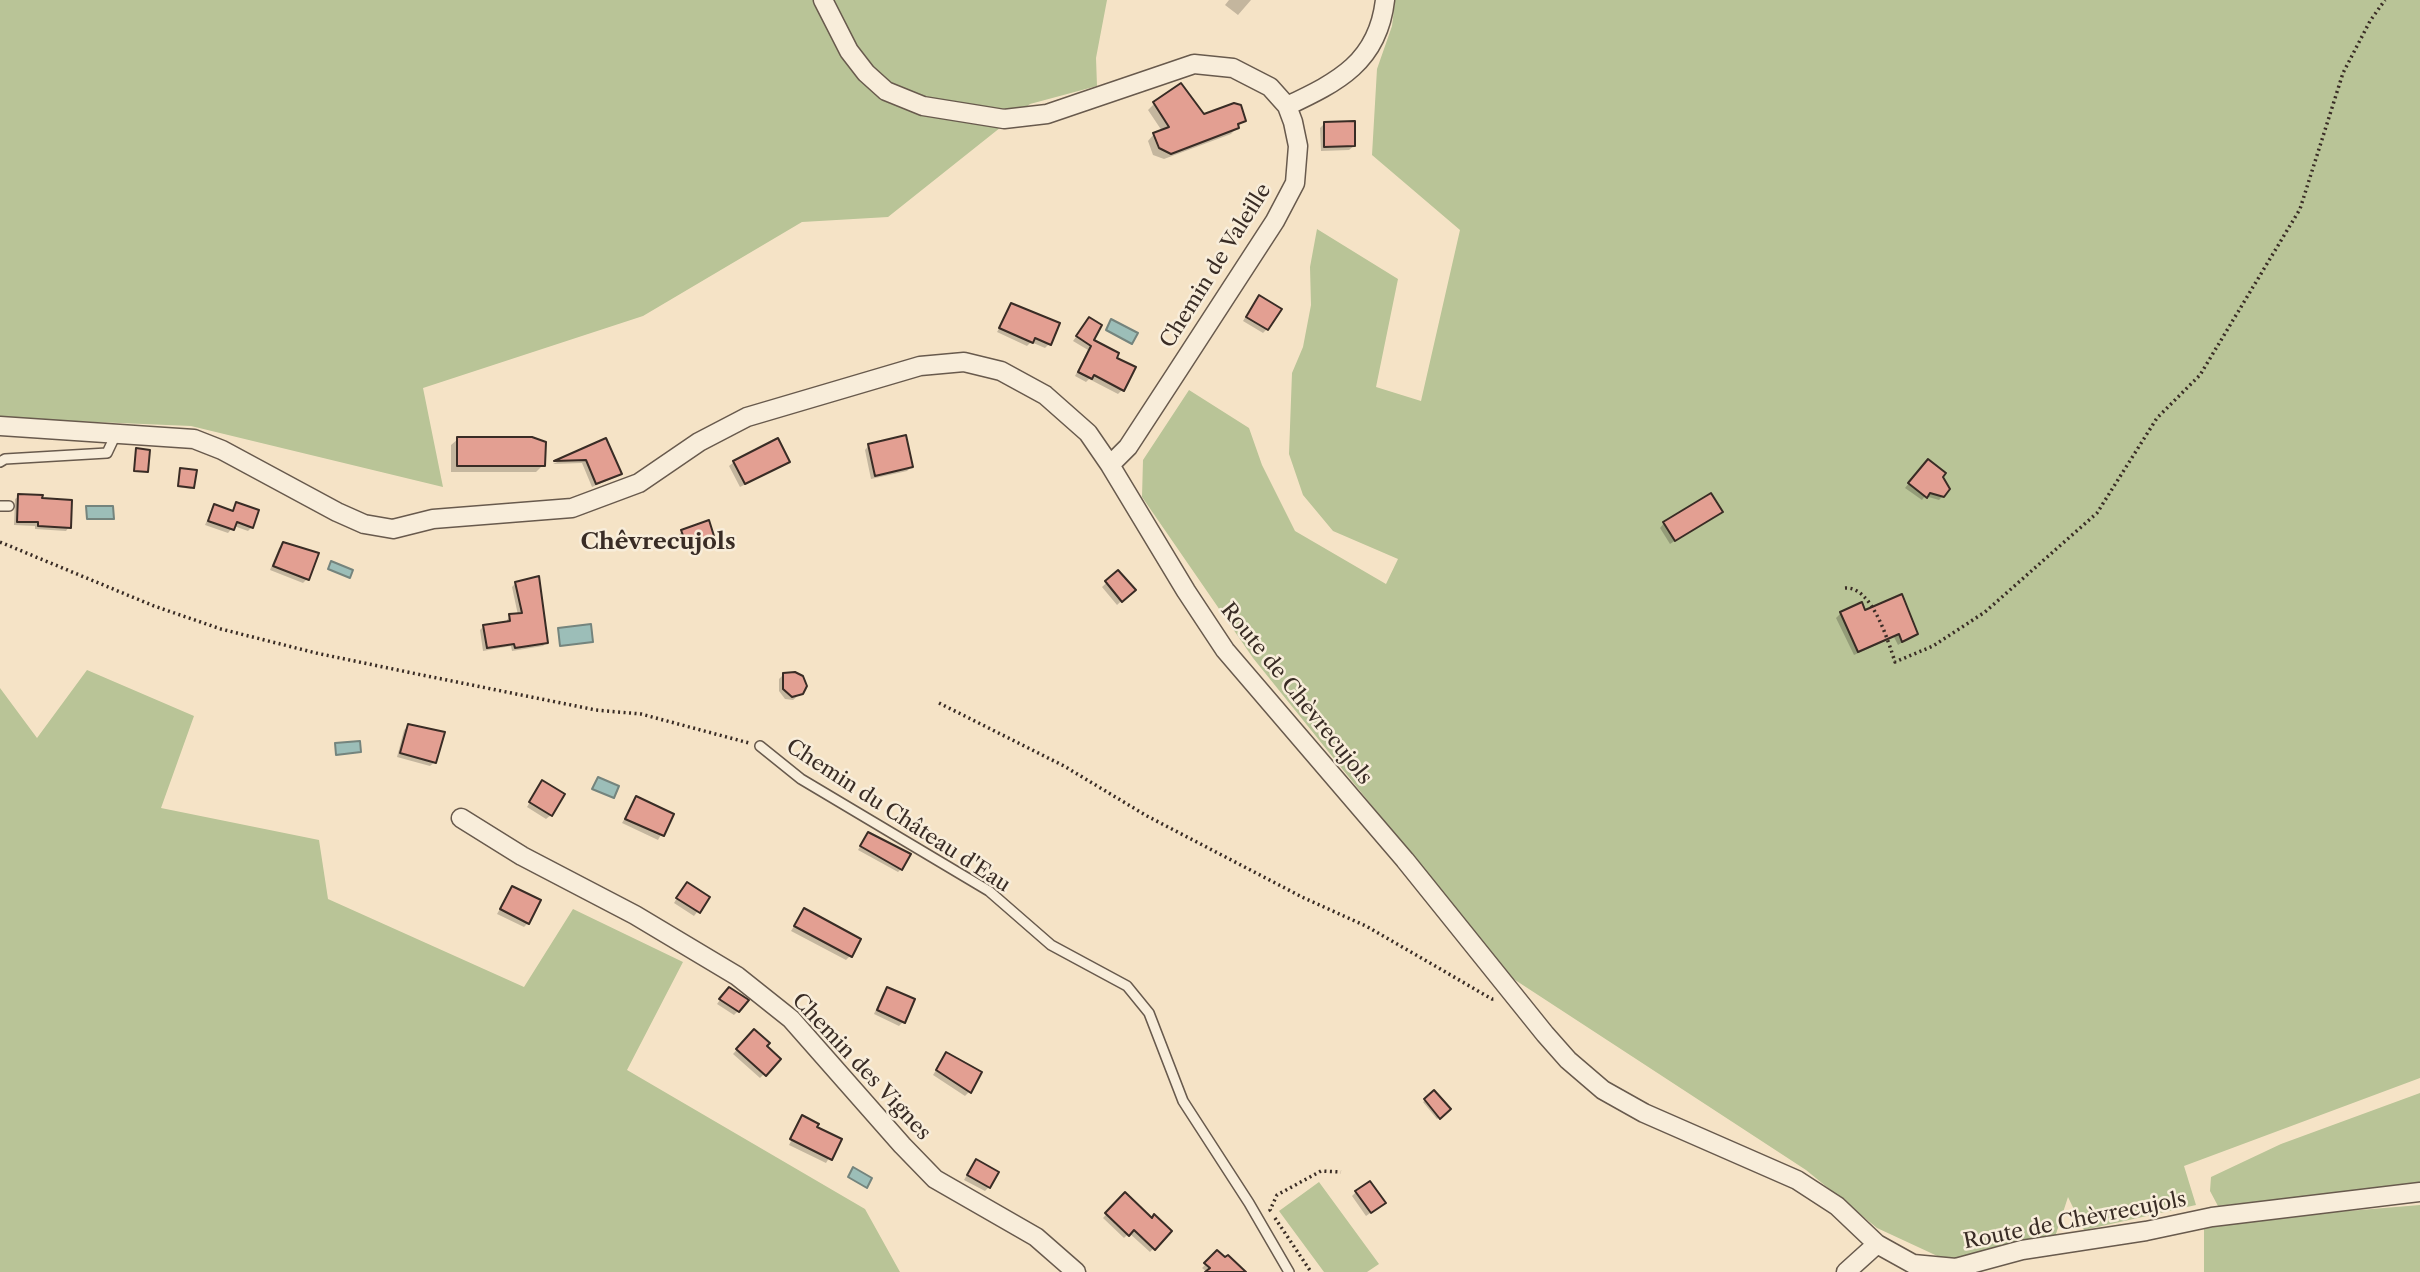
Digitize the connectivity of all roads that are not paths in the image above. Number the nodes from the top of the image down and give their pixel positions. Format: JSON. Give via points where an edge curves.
{"nodes":[{"id":1,"x":823,"y":0,"type":"edge"},
{"id":2,"x":1385,"y":0,"type":"edge"},
{"id":3,"x":1287,"y":106,"type":"junction"},
{"id":4,"x":0,"y":426,"type":"edge"},
{"id":5,"x":116,"y":434,"type":"junction"},
{"id":6,"x":0,"y":462,"type":"edge"},
{"id":7,"x":1111,"y":465,"type":"junction"},
{"id":8,"x":760,"y":746,"type":"road end"},
{"id":9,"x":461,"y":818,"type":"dead end"},
{"id":10,"x":2420,"y":1192,"type":"edge"},
{"id":11,"x":1877,"y":1244,"type":"junction"},
{"id":12,"x":1076,"y":1272,"type":"edge"},
{"id":13,"x":1289,"y":1272,"type":"edge"},
{"id":14,"x":1846,"y":1272,"type":"edge"}],
"edges":[{"from":1,"to":3,"type":"street","via":[[866,74],[886,91],[923,106],[1004,119],[1047,114],[1194,64],[1233,68],[1270,87]]},
{"from":2,"to":3,"type":"street","via":[[1371,46],[1353,69]]},
{"from":3,"to":7,"type":"street","name":"Chemin de Valeille","via":[[1298,146],[1295,183],[1175,375]]},
{"from":4,"to":5,"type":"street","name":"Route de Chèvrecujols"},
{"from":5,"to":6,"type":"lane","via":[[107,453]]},
{"from":5,"to":7,"type":"street","name":"Route de Chèvrecujols","via":[[194,439],[346,516],[393,529],[433,519],[572,508],[639,484],[699,442],[747,417],[920,366],[964,362],[1000,372],[1045,395],[1088,433]]},
{"from":7,"to":11,"type":"street","name":"Route de Chèvrecujols","via":[[1225,650],[1568,1060],[1603,1090],[1644,1113],[1797,1180],[1837,1206]]},
{"from":8,"to":13,"type":"lane","name":"Chemin du Château d'Eau","via":[[801,779],[989,891],[1051,945],[1127,986],[1149,1013],[1183,1101]]},
{"from":9,"to":12,"type":"street","name":"Chemin des Vignes","via":[[737,976],[791,1019],[935,1179],[1036,1237]]},
{"from":10,"to":11,"type":"street","name":"Route de Chèvrecujols","via":[[2212,1217],[2022,1250],[1956,1268],[1913,1264]]},
{"from":11,"to":14,"type":"street"}]}
